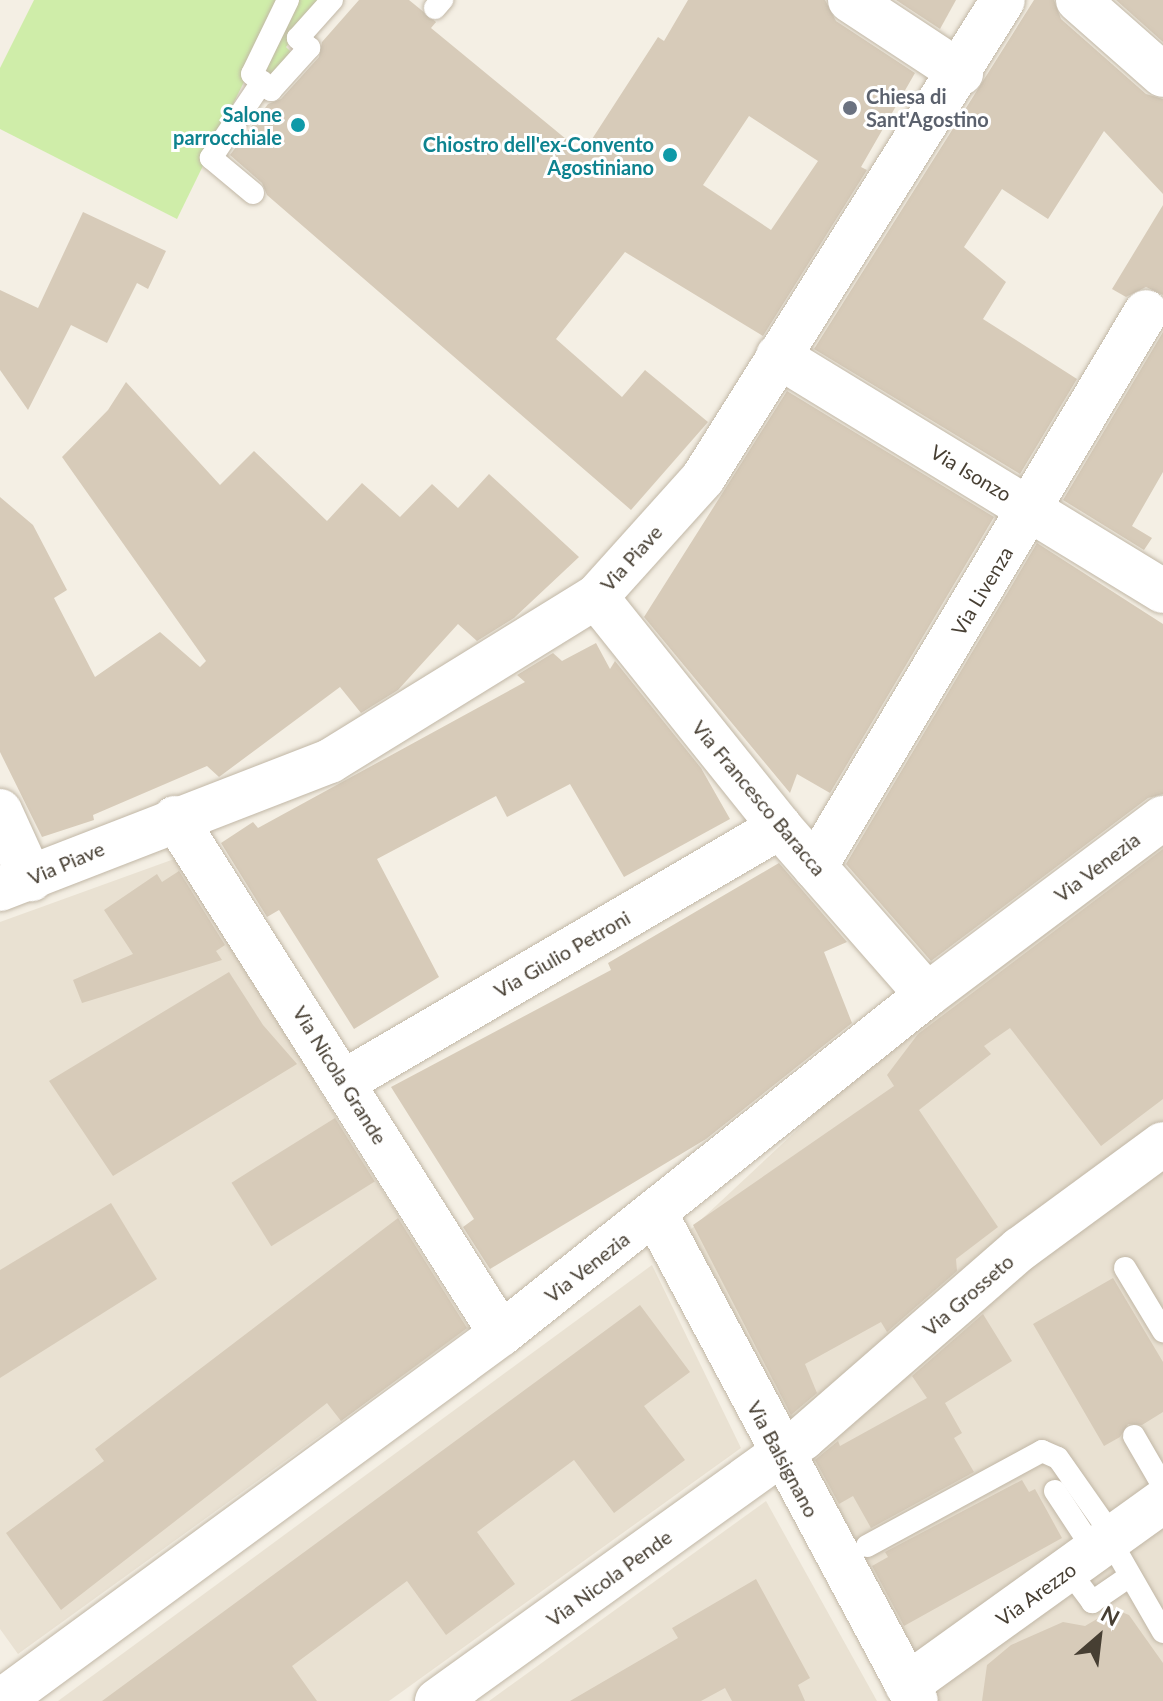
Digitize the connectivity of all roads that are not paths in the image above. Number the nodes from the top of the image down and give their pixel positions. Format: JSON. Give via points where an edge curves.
{"nodes":[{"id":1,"x":288,"y":0,"type":"edge"},
{"id":2,"x":332,"y":0,"type":"edge"},
{"id":3,"x":850,"y":0,"type":"edge"},
{"id":4,"x":1003,"y":0,"type":"edge"},
{"id":5,"x":1078,"y":0,"type":"edge"},
{"id":6,"x":961,"y":73,"type":"junction"},
{"id":7,"x":1163,"y":75,"type":"edge"},
{"id":8,"x":262,"y":82,"type":"junction"},
{"id":9,"x":253,"y":193,"type":"dead end"},
{"id":10,"x":1146,"y":312,"type":"dead end"},
{"id":11,"x":778,"y":356,"type":"junction"},
{"id":12,"x":1031,"y":510,"type":"junction"},
{"id":13,"x":1163,"y":591,"type":"edge"},
{"id":14,"x":596,"y":597,"type":"junction"},
{"id":15,"x":0,"y":811,"type":"edge"},
{"id":16,"x":175,"y":818,"type":"junction"},
{"id":17,"x":1163,"y":818,"type":"edge"},
{"id":18,"x":780,"y":827,"type":"junction"},
{"id":19,"x":815,"y":867,"type":"junction"},
{"id":20,"x":16,"y":884,"type":"edge"},
{"id":21,"x":927,"y":995,"type":"junction"},
{"id":22,"x":345,"y":1081,"type":"junction"},
{"id":23,"x":1163,"y":1144,"type":"edge"},
{"id":24,"x":655,"y":1213,"type":"junction"},
{"id":25,"x":1125,"y":1268,"type":"dead end"},
{"id":26,"x":1163,"y":1331,"type":"edge"},
{"id":27,"x":501,"y":1334,"type":"junction"},
{"id":28,"x":1134,"y":1436,"type":"dead end"},
{"id":29,"x":780,"y":1455,"type":"junction"},
{"id":30,"x":1055,"y":1491,"type":"dead end"},
{"id":31,"x":1159,"y":1507,"type":"edge"},
{"id":32,"x":867,"y":1546,"type":"dead end"},
{"id":33,"x":1104,"y":1555,"type":"junction"},
{"id":34,"x":1163,"y":1632,"type":"edge"},
{"id":35,"x":912,"y":1693,"type":"edge"},
{"id":36,"x":1,"y":1701,"type":"edge"},
{"id":37,"x":437,"y":1701,"type":"edge"}],
"edges":[{"from":1,"to":8,"type":"lane","via":[[252,74]]},
{"from":2,"to":8,"type":"lane","via":[[298,38],[309,48],[271,90]]},
{"from":3,"to":6,"type":"street"},
{"from":4,"to":6,"type":"street","name":"Via Piave"},
{"from":5,"to":7,"type":"street"},
{"from":6,"to":11,"type":"street","name":"Via Piave"},
{"from":8,"to":9,"type":"lane","via":[[211,158]]},
{"from":10,"to":12,"type":"street","name":"Via Livenza"},
{"from":11,"to":12,"type":"street","name":"Via Isonzo"},
{"from":11,"to":14,"type":"street","name":"Via Piave","via":[[703,478]]},
{"from":12,"to":13,"type":"street","name":"Via Isonzo"},
{"from":12,"to":19,"type":"street","name":"Via Livenza"},
{"from":14,"to":16,"type":"street","name":"Via Piave","via":[[330,761]]},
{"from":14,"to":18,"type":"street","name":"Via Francesco Baracca"},
{"from":15,"to":20,"type":"street"},
{"from":16,"to":20,"type":"street","name":"Via Piave"},
{"from":16,"to":22,"type":"street","name":"Via Nicola Grande"},
{"from":17,"to":21,"type":"street","name":"Via Venezia"},
{"from":18,"to":19,"type":"street","name":"Via Francesco Baracca"},
{"from":18,"to":22,"type":"street","name":"Via Giulio Petroni"},
{"from":19,"to":21,"type":"street","name":"Via Francesco Baracca"},
{"from":21,"to":24,"type":"street","name":"Via Venezia"},
{"from":22,"to":27,"type":"street","name":"Via Nicola Grande"},
{"from":23,"to":29,"type":"street","name":"Via Grosseto","via":[[1020,1249]]},
{"from":24,"to":27,"type":"street","name":"Via Venezia"},
{"from":24,"to":29,"type":"street","name":"Via Balsignano"},
{"from":25,"to":26,"type":"lane"},
{"from":27,"to":36,"type":"street","name":"Via Venezia"},
{"from":28,"to":31,"type":"lane"},
{"from":29,"to":35,"type":"street","name":"Via Balsignano"},
{"from":29,"to":37,"type":"street","name":"Via Nicola Pende"},
{"from":30,"to":33,"type":"lane"},
{"from":31,"to":33,"type":"street","name":"Via Arezzo"},
{"from":32,"to":33,"type":"lane","via":[[1042,1451],[1058,1458]]},
{"from":33,"to":34,"type":"lane"},
{"from":33,"to":35,"type":"street","name":"Via Arezzo"}]}
